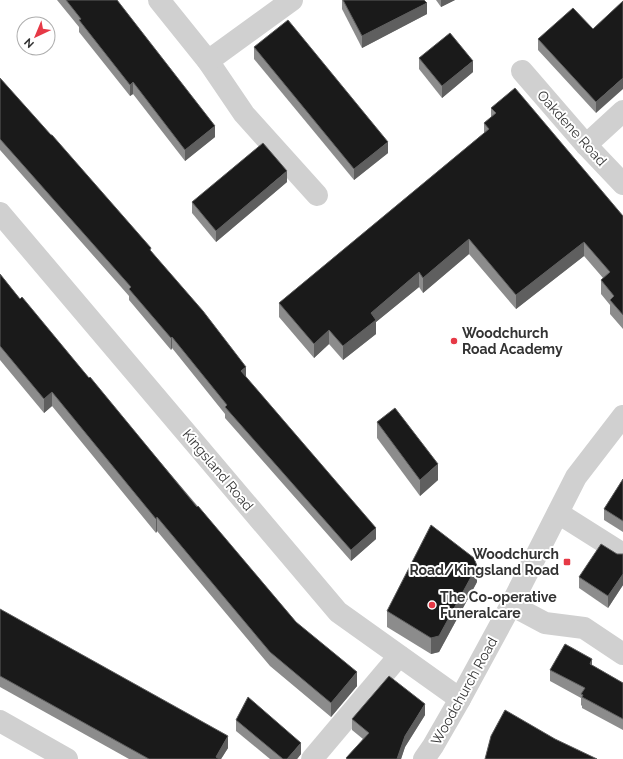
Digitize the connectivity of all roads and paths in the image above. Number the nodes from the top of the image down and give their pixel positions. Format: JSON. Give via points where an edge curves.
{"nodes":[{"id":1,"x":159,"y":0,"type":"edge"},
{"id":2,"x":292,"y":0,"type":"edge"},
{"id":3,"x":208,"y":61,"type":"junction"},
{"id":4,"x":522,"y":71,"type":"dead end"},
{"id":5,"x":623,"y":111,"type":"edge"},
{"id":6,"x":586,"y":145,"type":"junction"},
{"id":7,"x":623,"y":184,"type":"edge"},
{"id":8,"x":317,"y":195,"type":"dead end"},
{"id":9,"x":0,"y":213,"type":"edge"},
{"id":10,"x":623,"y":416,"type":"edge"},
{"id":11,"x":558,"y":513,"type":"junction"},
{"id":12,"x":623,"y":554,"type":"edge"},
{"id":13,"x":511,"y":605,"type":"junction"},
{"id":14,"x":623,"y":654,"type":"edge"},
{"id":15,"x":399,"y":656,"type":"junction"},
{"id":16,"x":460,"y":699,"type":"junction"},
{"id":17,"x":0,"y":721,"type":"edge"},
{"id":18,"x":67,"y":759,"type":"edge"},
{"id":19,"x":312,"y":759,"type":"edge"},
{"id":20,"x":424,"y":759,"type":"edge"}],
"edges":[{"from":1,"to":3,"type":"street"},
{"from":2,"to":3,"type":"street"},
{"from":3,"to":8,"type":"street","via":[[244,114]]},
{"from":4,"to":6,"type":"street","name":"Oakdene Road"},
{"from":5,"to":6,"type":"street"},
{"from":6,"to":7,"type":"street","name":"Oakdene Road"},
{"from":9,"to":15,"type":"street","name":"Kingsland Road","via":[[338,612]]},
{"from":10,"to":11,"type":"street","name":"Woodchurch Road","via":[[576,477]]},
{"from":11,"to":12,"type":"street"},
{"from":11,"to":13,"type":"street","name":"Woodchurch Road"},
{"from":13,"to":14,"type":"street","via":[[545,623],[584,628]]},
{"from":13,"to":16,"type":"street","name":"Woodchurch Road"},
{"from":15,"to":16,"type":"street","name":"Kingsland Road"},
{"from":15,"to":19,"type":"street"},
{"from":16,"to":20,"type":"street","name":"Woodchurch Road"},
{"from":17,"to":18,"type":"street"}]}
